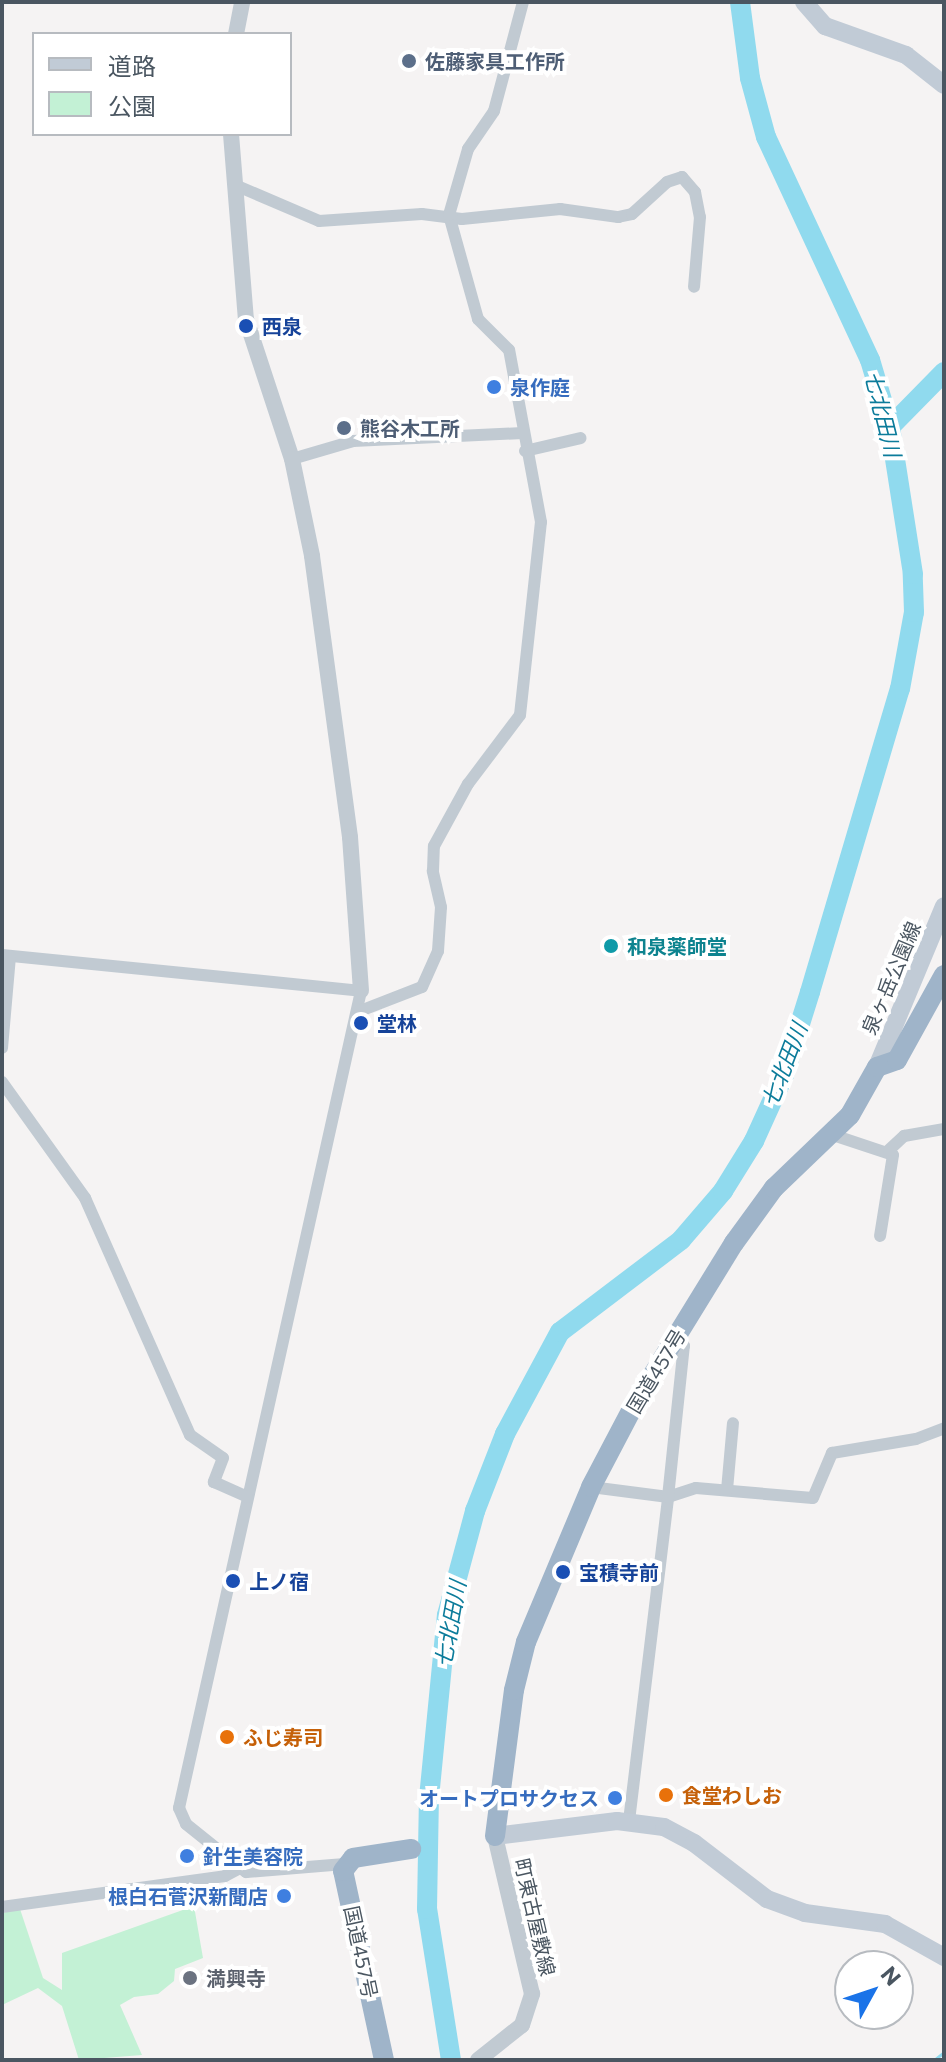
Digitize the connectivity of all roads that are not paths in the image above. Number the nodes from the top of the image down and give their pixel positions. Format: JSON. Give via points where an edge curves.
{"nodes":[{"id":1,"x":242,"y":2,"type":"edge"},
{"id":2,"x":523,"y":2,"type":"edge"},
{"id":3,"x":804,"y":2,"type":"edge"},
{"id":4,"x":236,"y":32,"type":"edge"},
{"id":5,"x":944,"y":85,"type":"edge"},
{"id":6,"x":231,"y":136,"type":"edge"},
{"id":7,"x":235,"y":185,"type":"junction"},
{"id":8,"x":449,"y":215,"type":"junction"},
{"id":9,"x":694,"y":287,"type":"dead end"},
{"id":10,"x":523,"y":433,"type":"junction"},
{"id":11,"x":581,"y":438,"type":"dead end"},
{"id":12,"x":525,"y":451,"type":"junction"},
{"id":13,"x":292,"y":459,"type":"junction"},
{"id":14,"x":944,"y":906,"type":"edge"},
{"id":15,"x":6,"y":955,"type":"edge"},
{"id":16,"x":944,"y":975,"type":"edge"},
{"id":17,"x":361,"y":991,"type":"junction"},
{"id":18,"x":360,"y":1011,"type":"junction"},
{"id":19,"x":2,"y":1048,"type":"edge"},
{"id":20,"x":877,"y":1067,"type":"junction"},
{"id":21,"x":2,"y":1082,"type":"edge"},
{"id":22,"x":944,"y":1129,"type":"edge"},
{"id":23,"x":833,"y":1135,"type":"junction"},
{"id":24,"x":889,"y":1150,"type":"junction"},
{"id":25,"x":880,"y":1236,"type":"dead end"},
{"id":26,"x":678,"y":1335,"type":"junction"},
{"id":27,"x":733,"y":1423,"type":"dead end"},
{"id":28,"x":944,"y":1428,"type":"edge"},
{"id":29,"x":591,"y":1487,"type":"junction"},
{"id":30,"x":727,"y":1490,"type":"junction"},
{"id":31,"x":247,"y":1497,"type":"junction"},
{"id":32,"x":668,"y":1497,"type":"junction"},
{"id":33,"x":629,"y":1821,"type":"junction"},
{"id":34,"x":495,"y":1836,"type":"junction"},
{"id":35,"x":411,"y":1849,"type":"dead end"},
{"id":36,"x":345,"y":1864,"type":"junction"},
{"id":37,"x":238,"y":1869,"type":"junction"},
{"id":38,"x":2,"y":1907,"type":"edge"},
{"id":39,"x":944,"y":1957,"type":"edge"},
{"id":40,"x":384,"y":2060,"type":"edge"},
{"id":41,"x":478,"y":2060,"type":"edge"}],
"edges":[{"from":1,"to":4,"type":"street"},
{"from":2,"to":8,"type":"street","via":[[494,111],[468,149]]},
{"from":3,"to":5,"type":"main road","via":[[825,26],[906,55]]},
{"from":6,"to":7,"type":"street"},
{"from":7,"to":8,"type":"street","via":[[319,221]]},
{"from":7,"to":13,"type":"street","via":[[246,319]]},
{"from":8,"to":9,"type":"street","via":[[462,219],[560,209],[623,217],[667,182],[682,177],[695,192],[700,217]]},
{"from":8,"to":10,"type":"street","via":[[478,319],[509,350]]},
{"from":10,"to":12,"type":"street"},
{"from":10,"to":13,"type":"street","via":[[353,441]]},
{"from":11,"to":12,"type":"street"},
{"from":12,"to":18,"type":"street","via":[[541,522],[520,715],[468,784],[434,846],[441,907],[438,951],[422,987]]},
{"from":13,"to":17,"type":"street","via":[[312,556],[350,837]]},
{"from":14,"to":20,"type":"main road","name":"泉ヶ岳公園線"},
{"from":15,"to":17,"type":"street"},
{"from":15,"to":19,"type":"street"},
{"from":16,"to":20,"type":"highway","name":"国道457号","via":[[897,1060]]},
{"from":17,"to":18,"type":"street"},
{"from":18,"to":31,"type":"street"},
{"from":20,"to":23,"type":"highway","name":"国道457号"},
{"from":21,"to":31,"type":"street","via":[[85,1198],[190,1435],[223,1458],[214,1482]]},
{"from":22,"to":24,"type":"street","via":[[904,1136]]},
{"from":23,"to":24,"type":"street"},
{"from":23,"to":26,"type":"highway","name":"国道457号","via":[[774,1188]]},
{"from":24,"to":25,"type":"street","via":[[893,1155]]},
{"from":26,"to":29,"type":"highway","name":"国道457号"},
{"from":26,"to":32,"type":"street","via":[[684,1346]]},
{"from":27,"to":30,"type":"street"},
{"from":28,"to":30,"type":"street","via":[[916,1439],[832,1453],[813,1498]]},
{"from":29,"to":32,"type":"street"},
{"from":29,"to":34,"type":"highway","name":"国道457号","via":[[526,1642],[514,1690]]},
{"from":30,"to":32,"type":"street","via":[[696,1488]]},
{"from":31,"to":37,"type":"street","via":[[179,1808],[186,1824]]},
{"from":32,"to":33,"type":"street"},
{"from":33,"to":34,"type":"main road"},
{"from":33,"to":39,"type":"main road","via":[[677,1832],[751,1889],[785,1906],[885,1924]]},
{"from":34,"to":41,"type":"street","name":"町東古屋敷線","via":[[532,1994],[522,2025]]},
{"from":35,"to":36,"type":"highway","via":[[366,1855]]},
{"from":36,"to":37,"type":"street"},
{"from":36,"to":40,"type":"highway","name":"国道457号"},
{"from":37,"to":38,"type":"street","via":[[225,1876]]}]}
